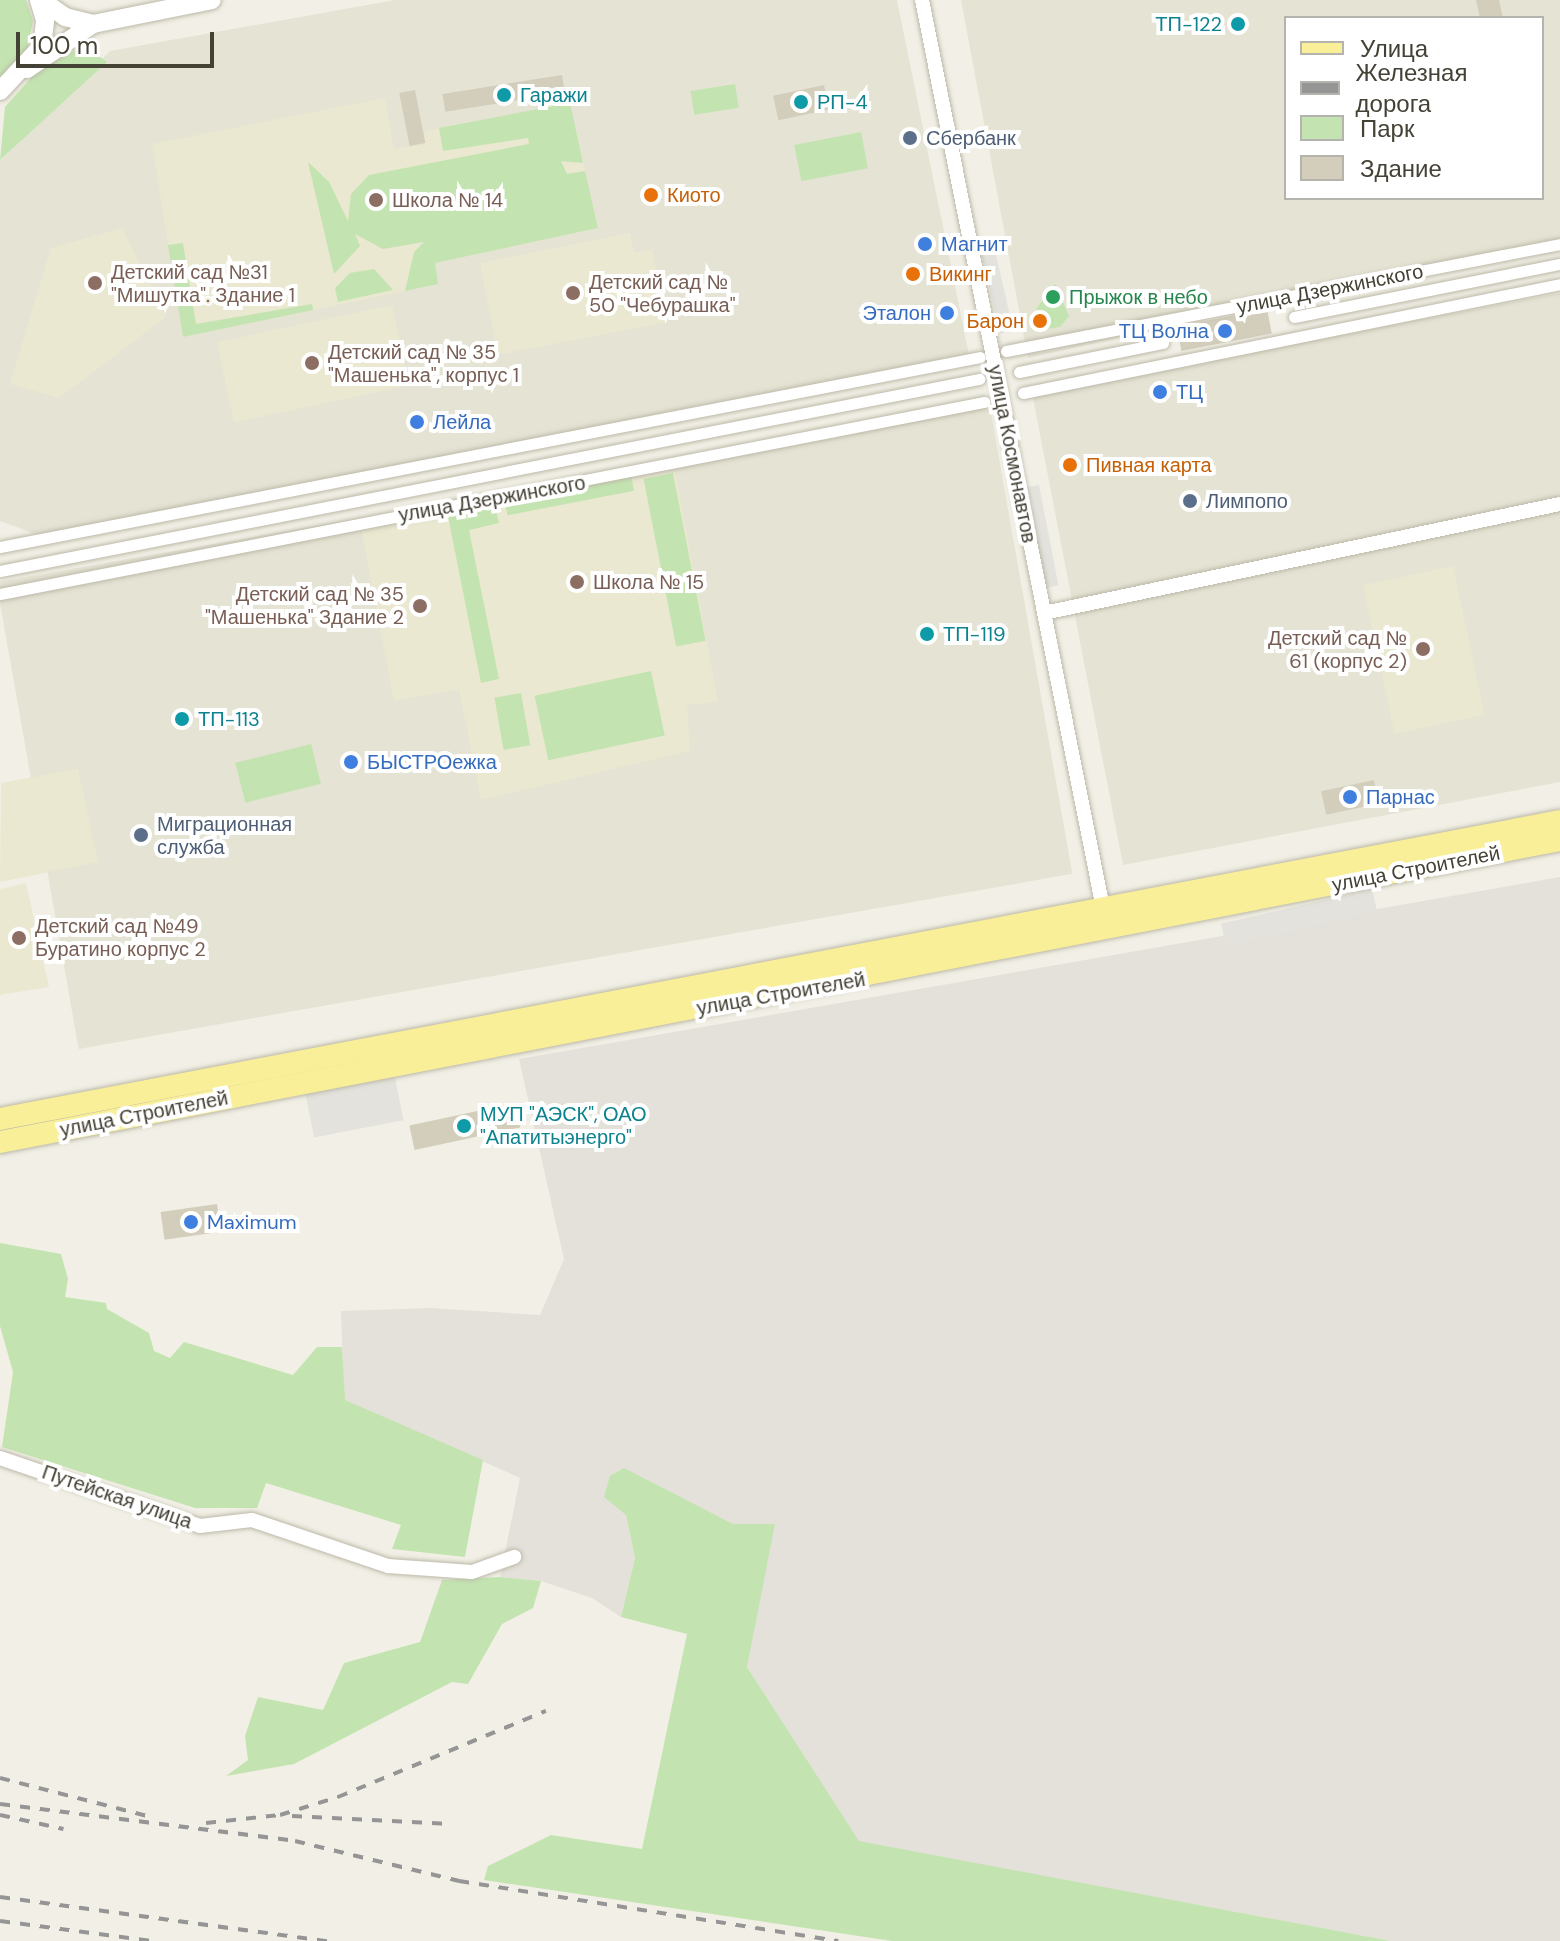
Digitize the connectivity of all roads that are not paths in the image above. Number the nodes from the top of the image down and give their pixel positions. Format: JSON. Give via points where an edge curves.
{"nodes":[{"id":1,"x":40,"y":0,"type":"edge"},
{"id":2,"x":212,"y":0,"type":"edge"},
{"id":3,"x":922,"y":0,"type":"edge"},
{"id":4,"x":93,"y":24,"type":"junction"},
{"id":5,"x":23,"y":73,"type":"junction"},
{"id":6,"x":0,"y":91,"type":"edge"},
{"id":7,"x":0,"y":98,"type":"edge"},
{"id":8,"x":1560,"y":244,"type":"edge"},
{"id":9,"x":1560,"y":264,"type":"edge"},
{"id":10,"x":1560,"y":284,"type":"edge"},
{"id":11,"x":1294,"y":317,"type":"dead end"},
{"id":12,"x":1163,"y":343,"type":"dead end"},
{"id":13,"x":1006,"y":351,"type":"dead end"},
{"id":14,"x":980,"y":357,"type":"dead end"},
{"id":15,"x":1019,"y":372,"type":"dead end"},
{"id":16,"x":979,"y":379,"type":"dead end"},
{"id":17,"x":1023,"y":393,"type":"dead end"},
{"id":18,"x":984,"y":402,"type":"dead end"},
{"id":19,"x":1560,"y":504,"type":"edge"},
{"id":20,"x":0,"y":547,"type":"edge"},
{"id":21,"x":0,"y":571,"type":"edge"},
{"id":22,"x":0,"y":594,"type":"edge"},
{"id":23,"x":1044,"y":613,"type":"junction"},
{"id":24,"x":1560,"y":821,"type":"edge"},
{"id":25,"x":1560,"y":840,"type":"edge"},
{"id":26,"x":1400,"y":862,"type":"junction"},
{"id":27,"x":1103,"y":908,"type":"junction"},
{"id":28,"x":1108,"y":931,"type":"junction"},
{"id":29,"x":543,"y":1014,"type":"junction"},
{"id":30,"x":546,"y":1037,"type":"junction"},
{"id":31,"x":192,"y":1093,"type":"junction"},
{"id":32,"x":0,"y":1119,"type":"edge"},
{"id":33,"x":0,"y":1142,"type":"edge"},
{"id":34,"x":0,"y":1458,"type":"edge"},
{"id":35,"x":514,"y":1557,"type":"dead end"}],
"edges":[{"from":1,"to":4,"type":"street","via":[[65,17]]},
{"from":1,"to":5,"type":"street","via":[[46,33]]},
{"from":2,"to":4,"type":"street"},
{"from":3,"to":23,"type":"street","name":"улица Космонавтов"},
{"from":4,"to":5,"type":"street"},
{"from":5,"to":6,"type":"street"},
{"from":5,"to":7,"type":"street"},
{"from":8,"to":13,"type":"street","name":"улица Дзержинского"},
{"from":9,"to":11,"type":"street","name":"улица Дзержинского"},
{"from":10,"to":17,"type":"street","name":"улица Дзержинского"},
{"from":12,"to":15,"type":"street"},
{"from":14,"to":20,"type":"street"},
{"from":16,"to":21,"type":"street","name":"улица Дзержинского"},
{"from":18,"to":22,"type":"street","name":"улица Дзержинского"},
{"from":19,"to":23,"type":"street"},
{"from":23,"to":27,"type":"street","name":"улица Космонавтов"},
{"from":24,"to":26,"type":"main road","name":"улица Строителей"},
{"from":25,"to":26,"type":"main road","name":"улица Строителей"},
{"from":26,"to":27,"type":"main road","name":"улица Строителей"},
{"from":26,"to":28,"type":"main road","name":"улица Строителей"},
{"from":27,"to":28,"type":"main road"},
{"from":27,"to":29,"type":"main road","name":"улица Строителей"},
{"from":28,"to":30,"type":"main road","name":"улица Строителей"},
{"from":29,"to":30,"type":"main road"},
{"from":29,"to":31,"type":"main road","name":"улица Строителей"},
{"from":30,"to":31,"type":"main road","name":"улица Строителей"},
{"from":31,"to":32,"type":"main road","name":"улица Строителей"},
{"from":31,"to":33,"type":"main road","name":"улица Строителей"},
{"from":34,"to":35,"type":"street","name":"Путейская улица","via":[[200,1526],[252,1520],[388,1566],[472,1572]]}]}
